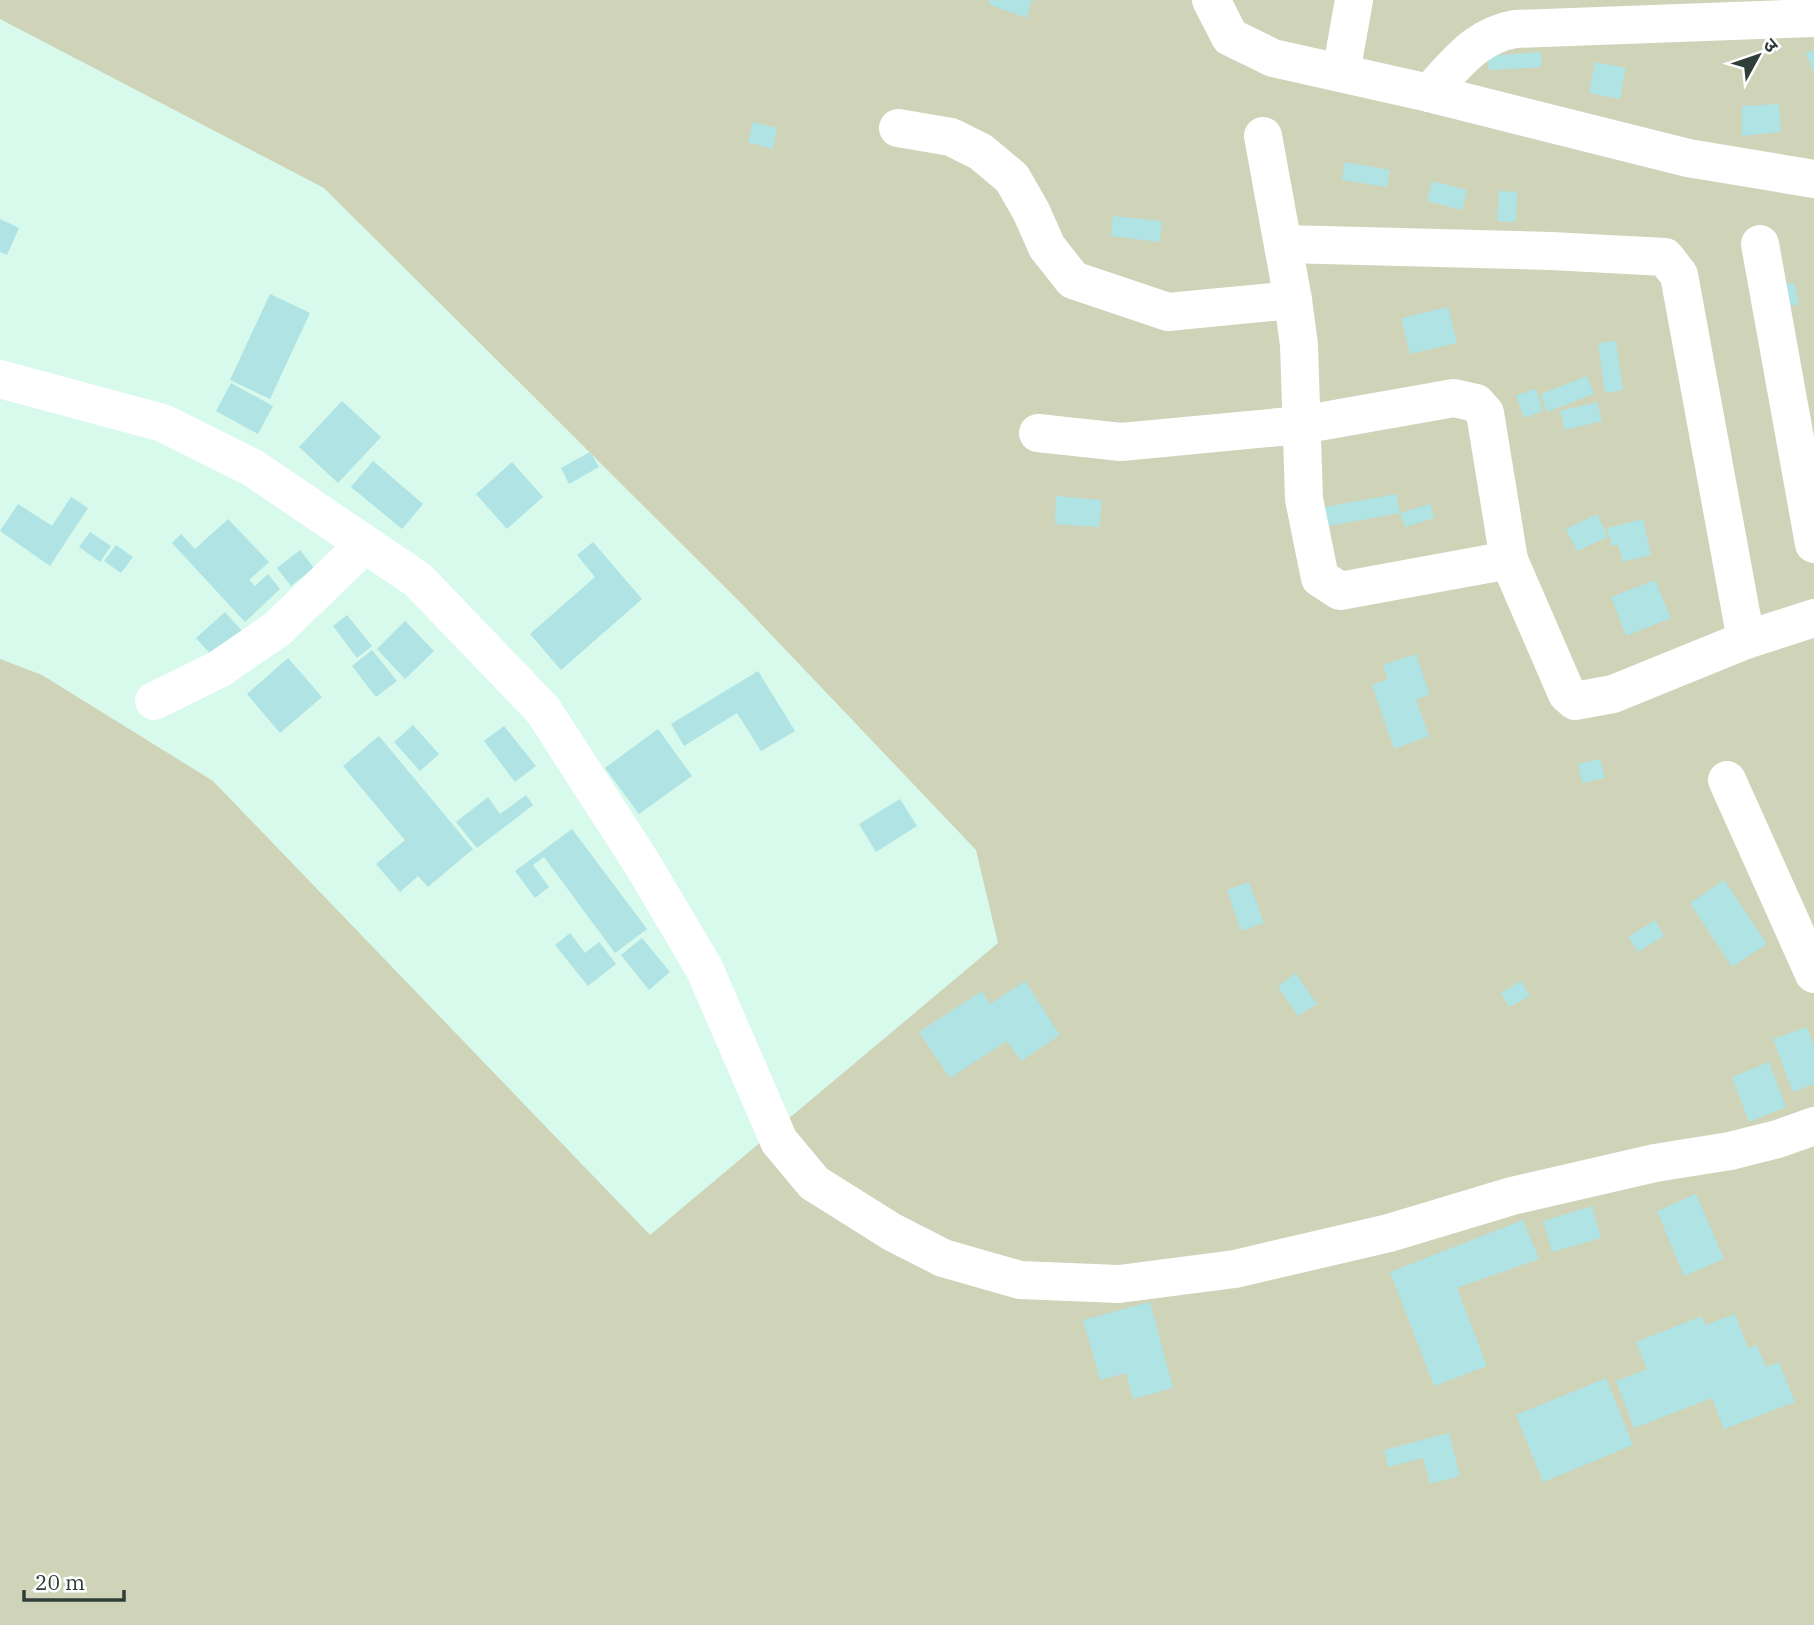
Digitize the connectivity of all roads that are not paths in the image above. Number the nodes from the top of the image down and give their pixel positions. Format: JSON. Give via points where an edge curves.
{"nodes":[{"id":1,"x":1211,"y":0,"type":"edge"},
{"id":2,"x":1354,"y":0,"type":"edge"},
{"id":3,"x":1814,"y":18,"type":"edge"},
{"id":4,"x":1341,"y":73,"type":"junction"},
{"id":5,"x":1429,"y":93,"type":"junction"},
{"id":6,"x":898,"y":128,"type":"dead end"},
{"id":7,"x":1263,"y":136,"type":"dead end"},
{"id":8,"x":1814,"y":179,"type":"edge"},
{"id":9,"x":1284,"y":244,"type":"junction"},
{"id":10,"x":1760,"y":244,"type":"dead end"},
{"id":11,"x":1293,"y":300,"type":"junction"},
{"id":12,"x":0,"y":379,"type":"edge"},
{"id":13,"x":1301,"y":425,"type":"junction"},
{"id":14,"x":1038,"y":433,"type":"dead end"},
{"id":15,"x":365,"y":544,"type":"junction"},
{"id":16,"x":1814,"y":544,"type":"edge"},
{"id":17,"x":1509,"y":560,"type":"junction"},
{"id":18,"x":1814,"y":618,"type":"edge"},
{"id":19,"x":1745,"y":640,"type":"junction"},
{"id":20,"x":154,"y":701,"type":"dead end"},
{"id":21,"x":1727,"y":780,"type":"dead end"},
{"id":22,"x":1814,"y":974,"type":"edge"},
{"id":23,"x":1814,"y":1126,"type":"edge"}],
"edges":[{"from":1,"to":4,"type":"street","via":[[1230,37],[1273,58]]},
{"from":2,"to":4,"type":"street"},
{"from":3,"to":5,"type":"street","via":[[1499,32],[1477,43]]},
{"from":4,"to":5,"type":"street"},
{"from":5,"to":8,"type":"street","via":[[1688,158]]},
{"from":6,"to":11,"type":"street","via":[[951,137],[981,152],[1013,178],[1047,247],[1073,281],[1168,312]]},
{"from":7,"to":9,"type":"street"},
{"from":9,"to":11,"type":"street"},
{"from":9,"to":19,"type":"street","via":[[1665,257],[1679,275]]},
{"from":10,"to":16,"type":"street"},
{"from":11,"to":13,"type":"street"},
{"from":12,"to":15,"type":"street","via":[[163,423],[253,468]]},
{"from":13,"to":14,"type":"street","via":[[1121,442]]},
{"from":13,"to":17,"type":"street","via":[[1454,398],[1476,403],[1485,413]]},
{"from":13,"to":17,"type":"street","via":[[1304,499],[1320,578],[1329,585],[1340,591]]},
{"from":15,"to":20,"type":"street","via":[[277,629],[219,668]]},
{"from":15,"to":23,"type":"street","via":[[418,580],[543,710],[704,968],[779,1141],[814,1183],[943,1258],[1020,1280],[1119,1284],[1235,1269],[1389,1233],[1525,1193],[1730,1151]]},
{"from":17,"to":19,"type":"street","via":[[1567,694],[1575,701],[1613,694]]},
{"from":18,"to":19,"type":"street"},
{"from":21,"to":22,"type":"street"}]}
